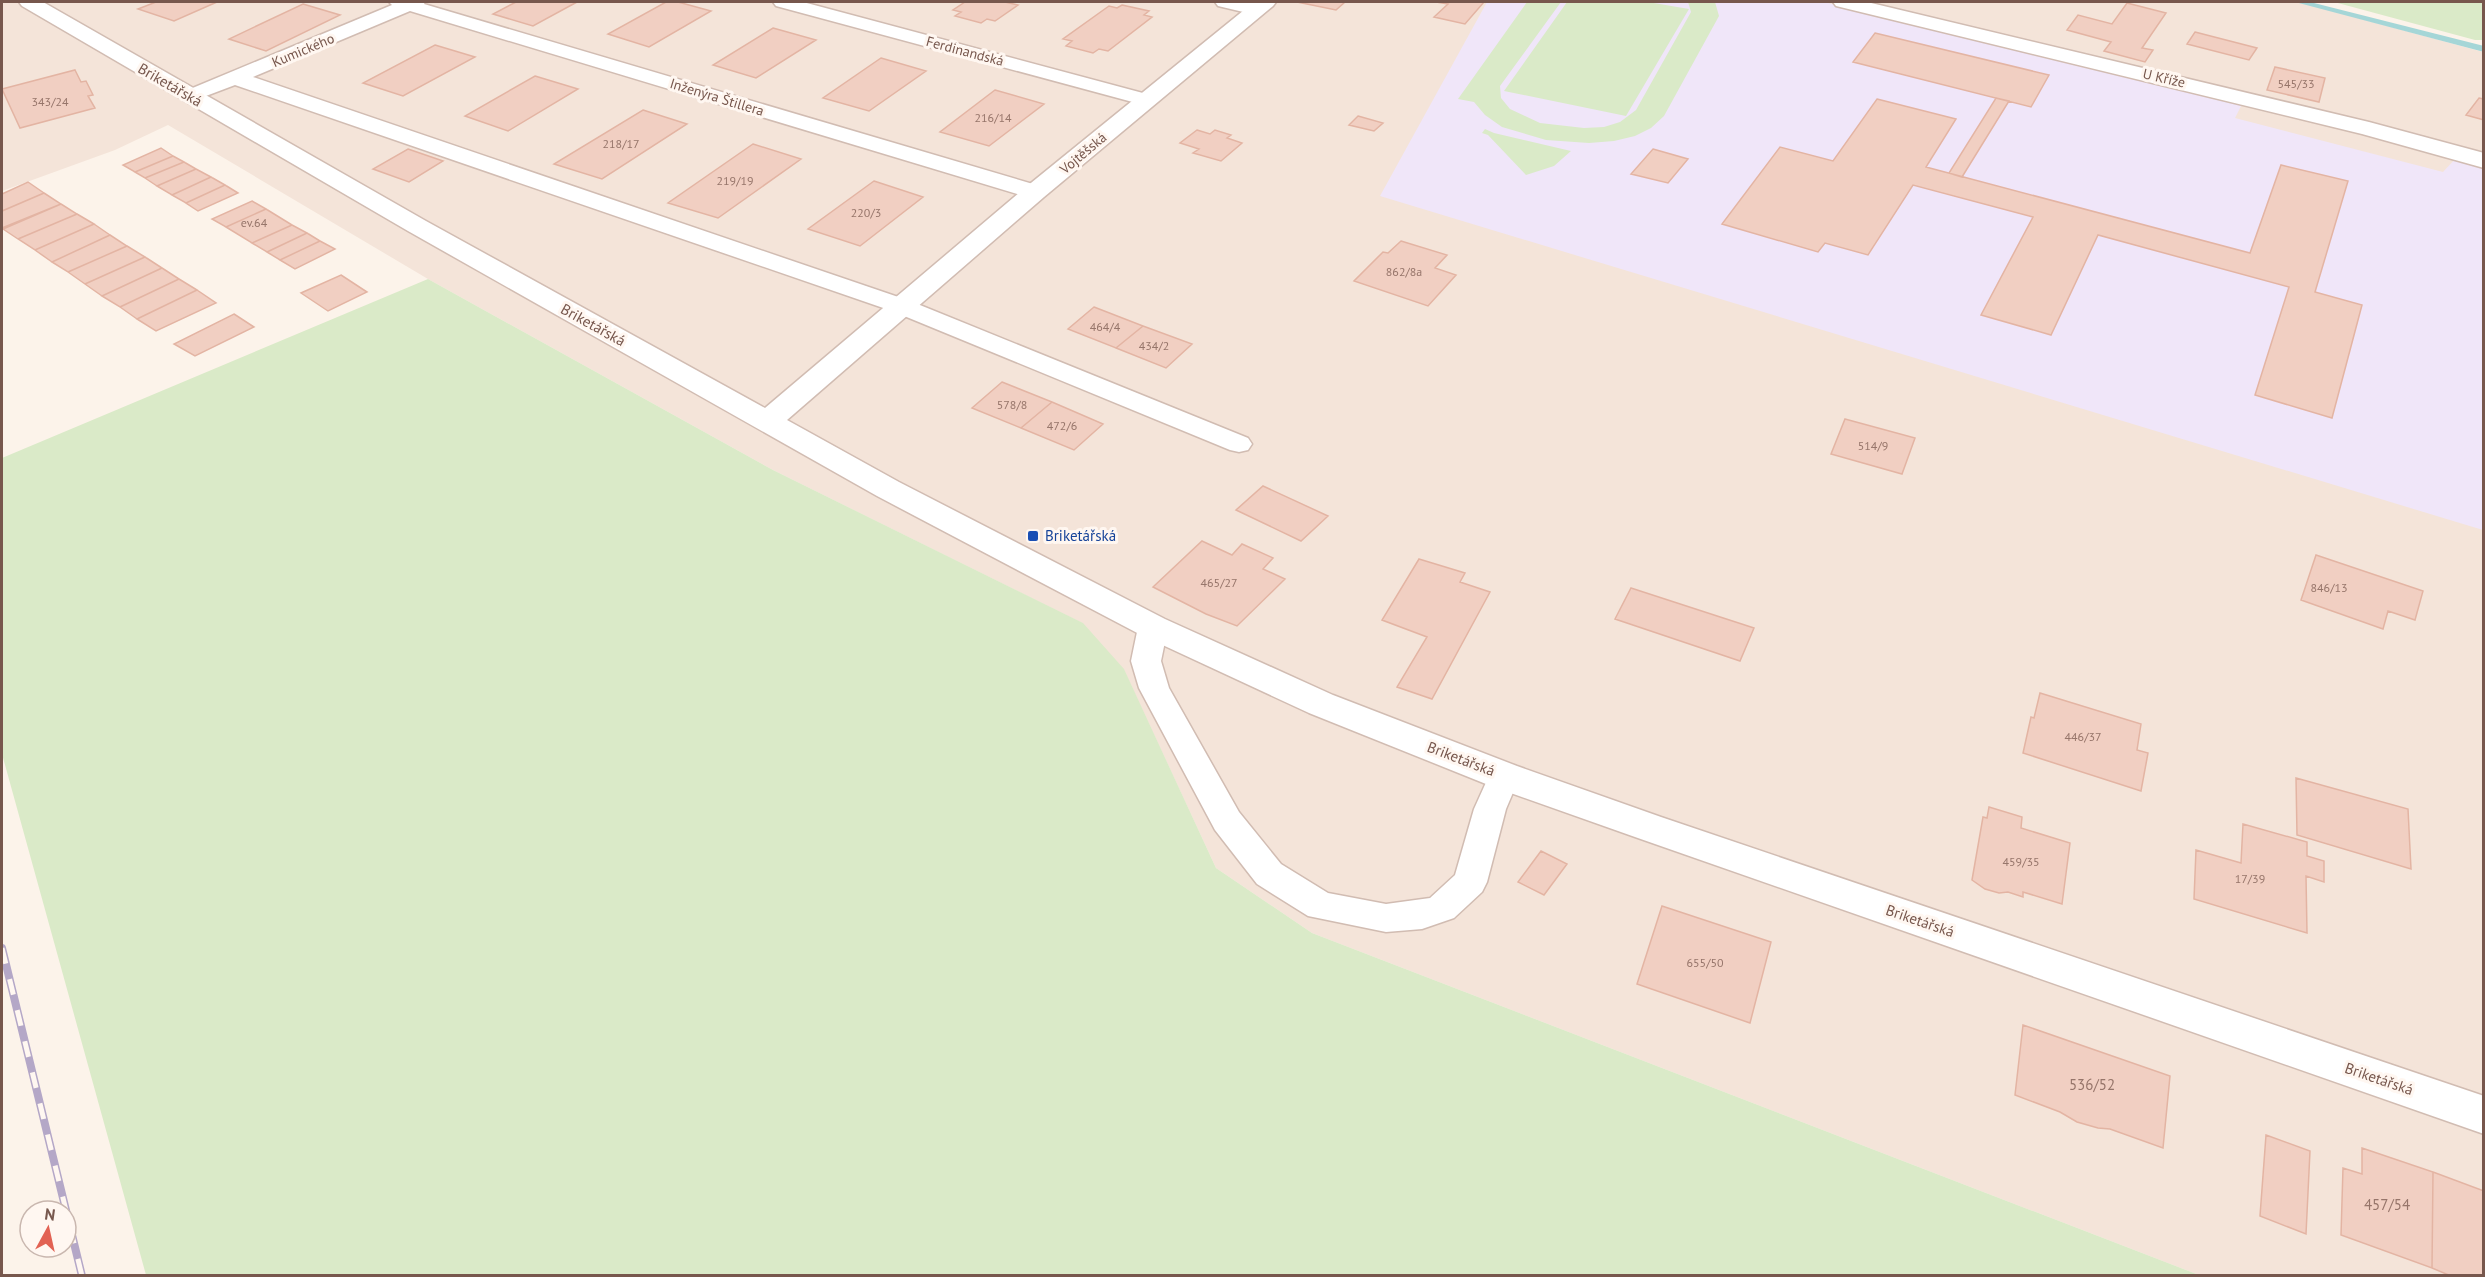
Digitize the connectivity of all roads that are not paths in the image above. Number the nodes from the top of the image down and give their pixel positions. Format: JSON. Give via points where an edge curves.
{"nodes":[{"id":1,"x":29,"y":2,"type":"edge"},
{"id":2,"x":783,"y":2,"type":"edge"},
{"id":3,"x":1225,"y":2,"type":"edge"},
{"id":4,"x":1843,"y":2,"type":"edge"},
{"id":5,"x":408,"y":3,"type":"edge"},
{"id":6,"x":1261,"y":5,"type":"edge"},
{"id":7,"x":236,"y":78,"type":"junction"},
{"id":8,"x":190,"y":96,"type":"junction"},
{"id":9,"x":1147,"y":100,"type":"junction"},
{"id":10,"x":2484,"y":160,"type":"edge"},
{"id":11,"x":1035,"y":192,"type":"junction"},
{"id":12,"x":902,"y":306,"type":"junction"},
{"id":13,"x":767,"y":422,"type":"junction"},
{"id":14,"x":1239,"y":444,"type":"dead end"},
{"id":15,"x":1153,"y":627,"type":"junction"},
{"id":16,"x":1504,"y":776,"type":"junction"},
{"id":17,"x":2484,"y":1115,"type":"edge"}],
"edges":[{"from":1,"to":8,"type":"street","name":"Briketářská"},
{"from":2,"to":9,"type":"lane","name":"Ferdinandská"},
{"from":3,"to":6,"type":"lane"},
{"from":4,"to":10,"type":"street","name":"U Kříže","via":[[2335,120]]},
{"from":5,"to":7,"type":"lane","name":"Kumického"},
{"from":5,"to":11,"type":"lane","name":"Inženýra Štillera"},
{"from":6,"to":9,"type":"street","name":"Vojtěšská"},
{"from":7,"to":8,"type":"lane","name":"Kumického"},
{"from":7,"to":12,"type":"lane"},
{"from":8,"to":13,"type":"street","name":"Briketářská"},
{"from":9,"to":11,"type":"street","name":"Vojtěšská"},
{"from":11,"to":12,"type":"street","name":"Vojtěšská"},
{"from":12,"to":13,"type":"street","name":"Vojtěšská"},
{"from":12,"to":14,"type":"lane"},
{"from":13,"to":15,"type":"street","name":"Briketářská"},
{"from":15,"to":16,"type":"street","name":"Briketářská","via":[[1321,704]]},
{"from":15,"to":16,"type":"lane","via":[[1146,661],[1154,688],[1227,821],[1269,874],[1320,906],[1386,918],[1422,915],[1442,908],[1470,882],[1490,809]]},
{"from":16,"to":17,"type":"street","name":"Briketářská"}]}
